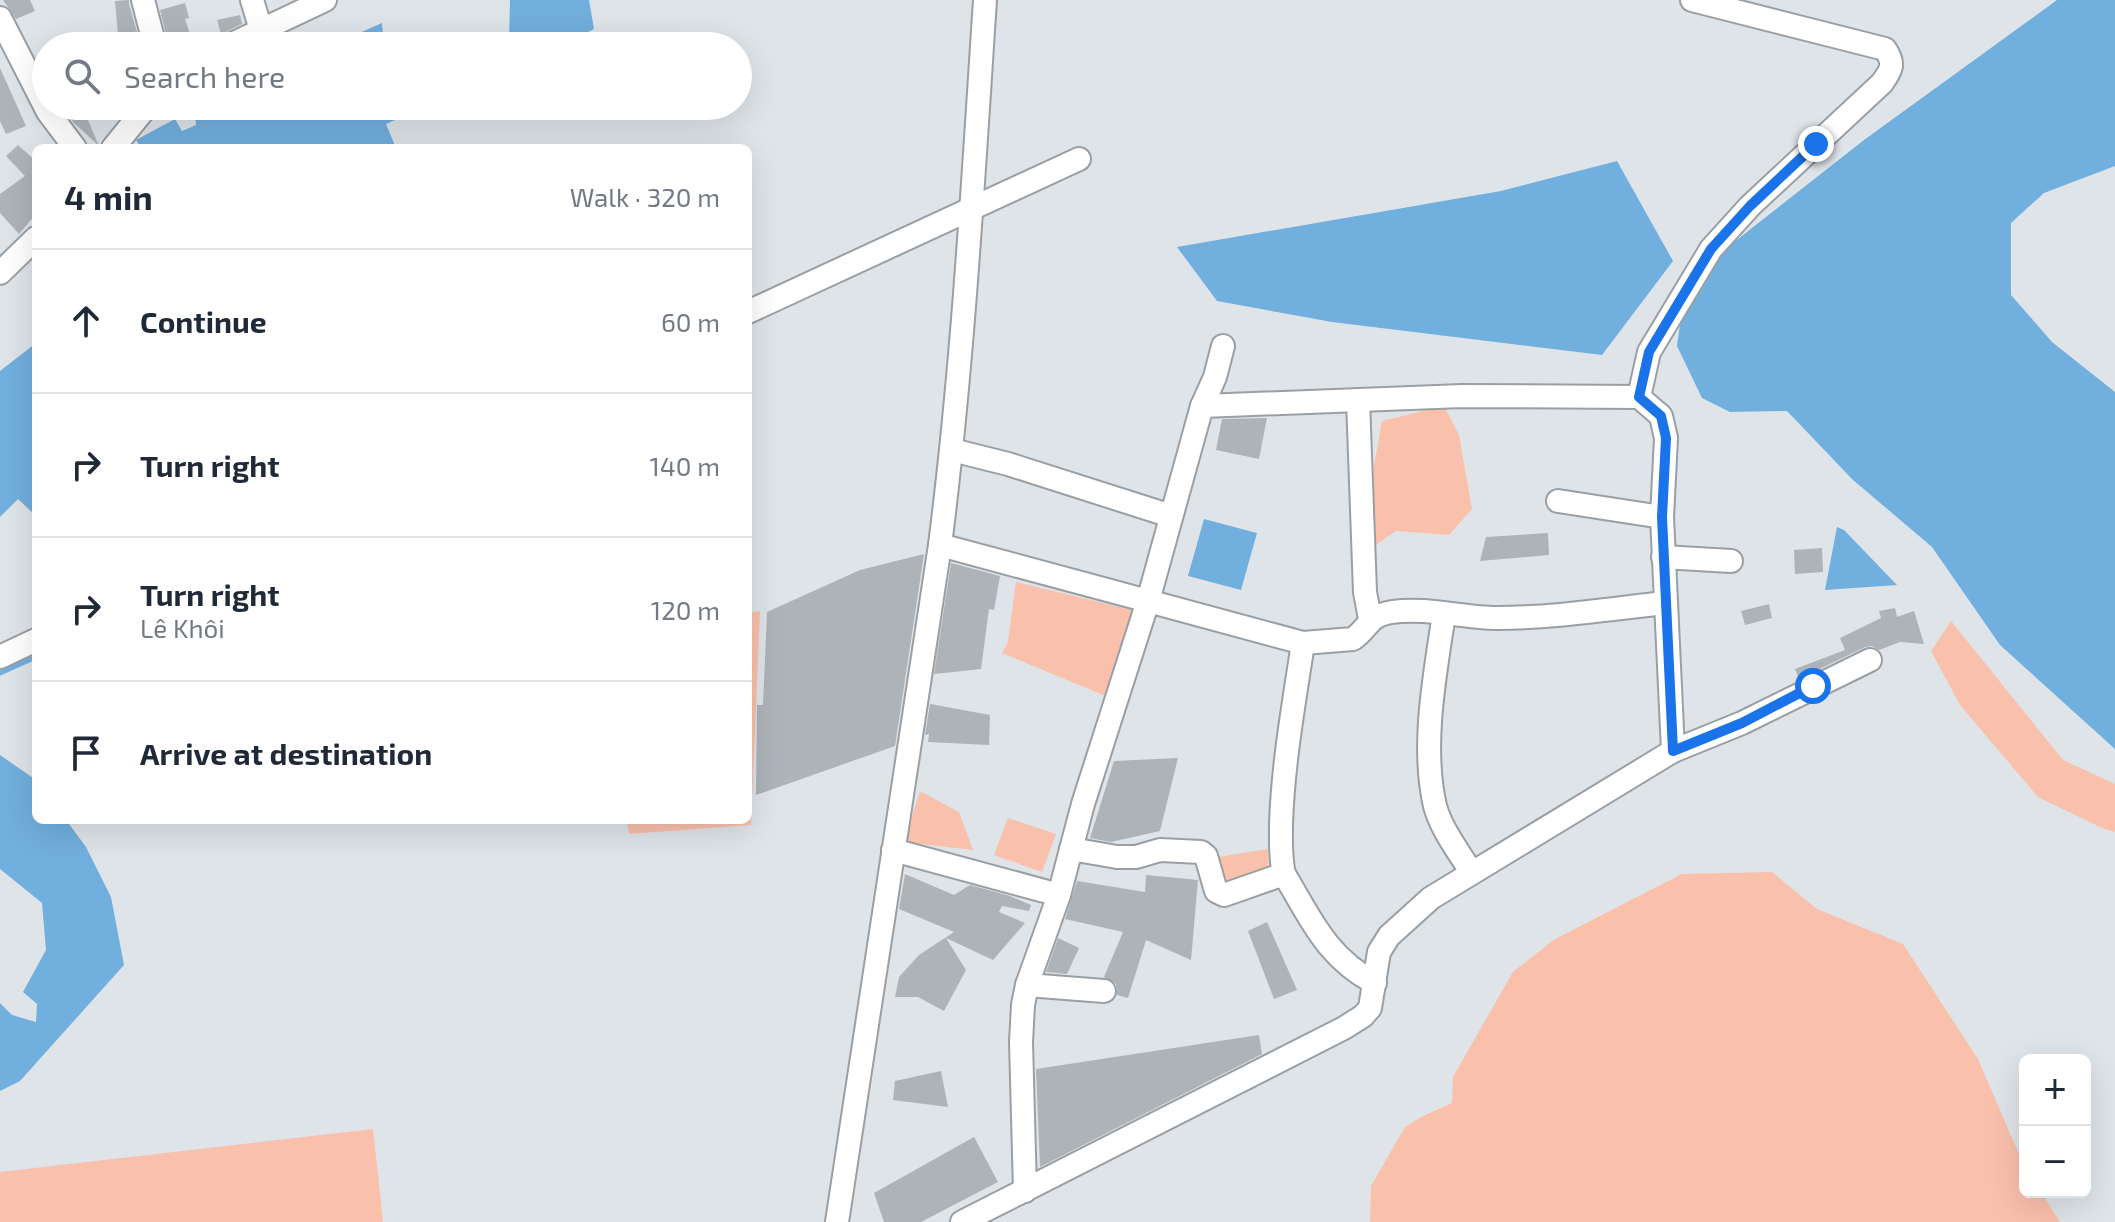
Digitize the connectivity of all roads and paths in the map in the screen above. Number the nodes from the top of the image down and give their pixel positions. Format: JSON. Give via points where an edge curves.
{"nodes":[{"id":1,"x":143,"y":0,"type":"edge"},
{"id":2,"x":252,"y":0,"type":"edge"},
{"id":3,"x":325,"y":0,"type":"edge"},
{"id":4,"x":985,"y":0,"type":"edge"},
{"id":5,"x":1692,"y":0,"type":"edge"},
{"id":6,"x":0,"y":18,"type":"edge"},
{"id":7,"x":261,"y":30,"type":"junction"},
{"id":8,"x":151,"y":32,"type":"edge"},
{"id":9,"x":257,"y":32,"type":"edge"},
{"id":10,"x":32,"y":81,"type":"edge"},
{"id":11,"x":54,"y":120,"type":"edge"},
{"id":12,"x":136,"y":120,"type":"edge"},
{"id":13,"x":72,"y":144,"type":"edge"},
{"id":14,"x":116,"y":144,"type":"edge"},
{"id":15,"x":1079,"y":159,"type":"dead end"},
{"id":16,"x":972,"y":211,"type":"junction"},
{"id":17,"x":32,"y":242,"type":"edge"},
{"id":18,"x":0,"y":273,"type":"edge"},
{"id":19,"x":752,"y":310,"type":"edge"},
{"id":20,"x":1223,"y":346,"type":"dead end"},
{"id":21,"x":1639,"y":397,"type":"junction"},
{"id":22,"x":1358,"y":400,"type":"junction"},
{"id":23,"x":1202,"y":406,"type":"junction"},
{"id":24,"x":952,"y":450,"type":"junction"},
{"id":25,"x":1558,"y":501,"type":"dead end"},
{"id":26,"x":1171,"y":516,"type":"junction"},
{"id":27,"x":1662,"y":517,"type":"junction"},
{"id":28,"x":940,"y":545,"type":"junction"},
{"id":29,"x":1663,"y":557,"type":"junction"},
{"id":30,"x":1731,"y":561,"type":"dead end"},
{"id":31,"x":1148,"y":601,"type":"junction"},
{"id":32,"x":1665,"y":603,"type":"junction"},
{"id":33,"x":1444,"y":614,"type":"junction"},
{"id":34,"x":1370,"y":619,"type":"junction"},
{"id":35,"x":32,"y":642,"type":"edge"},
{"id":36,"x":1303,"y":643,"type":"junction"},
{"id":37,"x":0,"y":657,"type":"edge"},
{"id":38,"x":1870,"y":660,"type":"dead end"},
{"id":39,"x":1673,"y":751,"type":"junction"},
{"id":40,"x":1071,"y":849,"type":"junction"},
{"id":41,"x":893,"y":850,"type":"junction"},
{"id":42,"x":1471,"y":872,"type":"junction"},
{"id":43,"x":1284,"y":874,"type":"junction"},
{"id":44,"x":1059,"y":895,"type":"junction"},
{"id":45,"x":1375,"y":983,"type":"junction"},
{"id":46,"x":1027,"y":985,"type":"junction"},
{"id":47,"x":1104,"y":991,"type":"dead end"},
{"id":48,"x":1025,"y":1191,"type":"junction"},
{"id":49,"x":837,"y":1222,"type":"edge"},
{"id":50,"x":962,"y":1222,"type":"edge"}],
"edges":[{"from":1,"to":8,"type":"street"},
{"from":2,"to":7,"type":"street"},
{"from":3,"to":7,"type":"street"},
{"from":4,"to":16,"type":"street"},
{"from":5,"to":21,"type":"street","via":[[1885,49],[1892,67],[1882,83],[1711,249],[1649,352]]},
{"from":6,"to":10,"type":"street"},
{"from":7,"to":9,"type":"street"},
{"from":11,"to":13,"type":"street"},
{"from":12,"to":14,"type":"street"},
{"from":15,"to":16,"type":"street"},
{"from":16,"to":19,"type":"street"},
{"from":16,"to":24,"type":"street"},
{"from":17,"to":18,"type":"street"},
{"from":20,"to":23,"type":"street"},
{"from":21,"to":22,"type":"street"},
{"from":21,"to":27,"type":"street","via":[[1661,416],[1665,430]]},
{"from":22,"to":23,"type":"street"},
{"from":22,"to":34,"type":"street"},
{"from":23,"to":26,"type":"street"},
{"from":24,"to":26,"type":"street"},
{"from":24,"to":28,"type":"street"},
{"from":25,"to":27,"type":"street"},
{"from":26,"to":31,"type":"street"},
{"from":27,"to":29,"type":"street"},
{"from":28,"to":31,"type":"street"},
{"from":28,"to":41,"type":"street"},
{"from":29,"to":30,"type":"street"},
{"from":29,"to":32,"type":"street"},
{"from":31,"to":36,"type":"street"},
{"from":31,"to":40,"type":"street"},
{"from":32,"to":33,"type":"street","via":[[1539,617]]},
{"from":32,"to":39,"type":"street"},
{"from":33,"to":34,"type":"street","via":[[1391,612]]},
{"from":33,"to":42,"type":"street","via":[[1432,700],[1433,793],[1438,815]]},
{"from":34,"to":36,"type":"street","via":[[1353,639]]},
{"from":35,"to":37,"type":"street"},
{"from":36,"to":43,"type":"street","via":[[1283,795]]},
{"from":38,"to":39,"type":"street"},
{"from":39,"to":42,"type":"street"},
{"from":40,"to":43,"type":"street","via":[[1117,857],[1160,850],[1201,852],[1216,891],[1224,895]]},
{"from":40,"to":44,"type":"street"},
{"from":41,"to":44,"type":"street"},
{"from":41,"to":49,"type":"street"},
{"from":42,"to":45,"type":"street","via":[[1431,898],[1389,936],[1379,952]]},
{"from":43,"to":45,"type":"street","via":[[1330,948],[1345,965]]},
{"from":44,"to":46,"type":"street"},
{"from":45,"to":48,"type":"street","via":[[1370,1008],[1344,1028]]},
{"from":46,"to":47,"type":"street"},
{"from":46,"to":48,"type":"street","via":[[1021,1042]]},
{"from":48,"to":50,"type":"street"}]}
